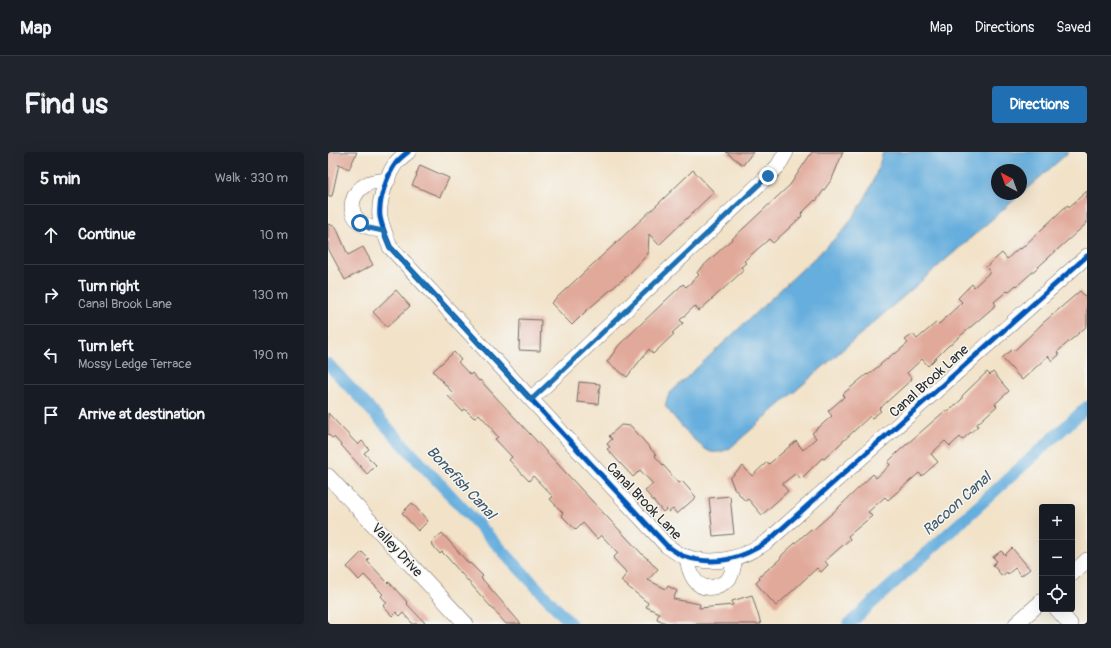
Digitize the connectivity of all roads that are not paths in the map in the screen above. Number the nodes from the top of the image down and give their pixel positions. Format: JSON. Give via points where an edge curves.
{"nodes":[{"id":1,"x":408,"y":152,"type":"edge"},
{"id":2,"x":786,"y":152,"type":"edge"},
{"id":3,"x":388,"y":180,"type":"junction"},
{"id":4,"x":383,"y":231,"type":"junction"},
{"id":5,"x":1087,"y":256,"type":"edge"},
{"id":6,"x":531,"y":400,"type":"junction"},
{"id":7,"x":328,"y":476,"type":"edge"},
{"id":8,"x":687,"y":556,"type":"junction"},
{"id":9,"x":735,"y":558,"type":"junction"},
{"id":10,"x":1087,"y":560,"type":"edge"},
{"id":11,"x":1075,"y":571,"type":"edge"},
{"id":12,"x":1039,"y":604,"type":"edge"},
{"id":13,"x":1060,"y":612,"type":"edge"},
{"id":14,"x":466,"y":624,"type":"edge"},
{"id":15,"x":1016,"y":624,"type":"edge"},
{"id":16,"x":1070,"y":624,"type":"edge"}],
"edges":[{"from":1,"to":3,"type":"street","name":"Canal Brook Lane","via":[[396,163]]},
{"from":2,"to":6,"type":"street","via":[[768,176]]},
{"from":3,"to":4,"type":"street","name":"Canal Brook Lane","via":[[381,197],[380,216]]},
{"from":3,"to":4,"type":"street","via":[[368,183],[361,188],[353,199],[352,208],[360,223]]},
{"from":4,"to":6,"type":"street","name":"Canal Brook Lane","via":[[390,247]]},
{"from":5,"to":9,"type":"street","name":"Canal Brook Lane","via":[[768,541],[754,551]]},
{"from":6,"to":8,"type":"street","name":"Canal Brook Lane","via":[[667,546],[682,556]]},
{"from":7,"to":14,"type":"street","name":"Valley Drive"},
{"from":8,"to":9,"type":"street","name":"Canal Brook Lane","via":[[703,560]]},
{"from":8,"to":9,"type":"street","via":[[694,579],[699,585],[706,587],[719,586],[730,578]]},
{"from":10,"to":11,"type":"street"},
{"from":12,"to":15,"type":"street"},
{"from":13,"to":16,"type":"street"}]}
